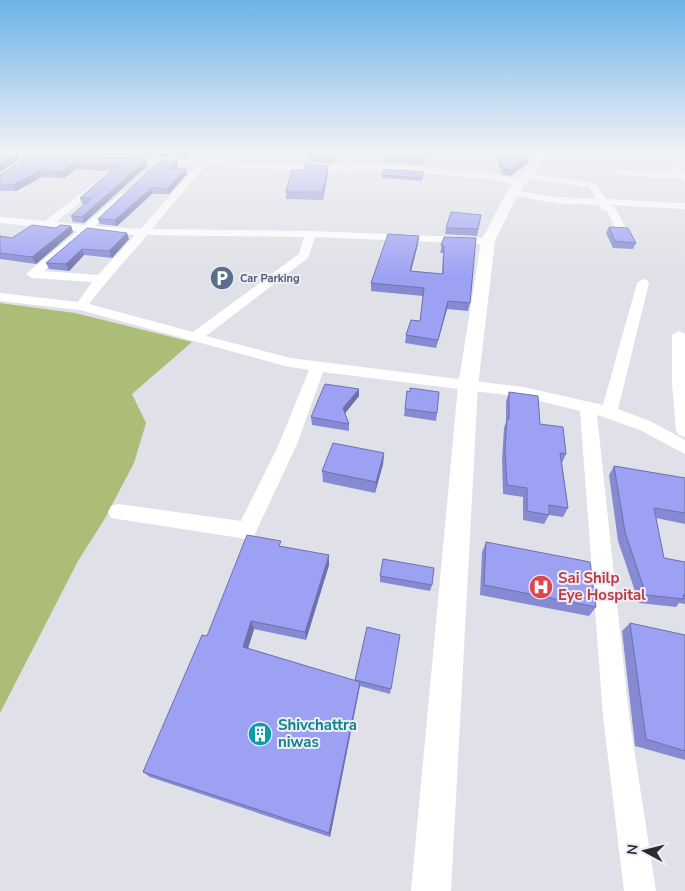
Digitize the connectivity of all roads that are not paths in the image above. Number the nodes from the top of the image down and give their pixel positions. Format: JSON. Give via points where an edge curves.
{"nodes":[{"id":1,"x":86,"y":194,"type":"edge"},
{"id":2,"x":125,"y":194,"type":"edge"},
{"id":3,"x":176,"y":194,"type":"edge"},
{"id":4,"x":514,"y":194,"type":"edge"},
{"id":5,"x":541,"y":194,"type":"edge"},
{"id":6,"x":598,"y":194,"type":"edge"},
{"id":7,"x":603,"y":201,"type":"junction"},
{"id":8,"x":685,"y":206,"type":"edge"},
{"id":9,"x":0,"y":220,"type":"edge"},
{"id":10,"x":47,"y":225,"type":"junction"},
{"id":11,"x":85,"y":229,"type":"junction"},
{"id":12,"x":621,"y":229,"type":"edge"},
{"id":13,"x":144,"y":232,"type":"junction"},
{"id":14,"x":310,"y":234,"type":"junction"},
{"id":15,"x":488,"y":241,"type":"junction"},
{"id":16,"x":101,"y":279,"type":"junction"},
{"id":17,"x":643,"y":283,"type":"dead end"},
{"id":18,"x":0,"y":297,"type":"edge"},
{"id":19,"x":81,"y":306,"type":"junction"},
{"id":20,"x":679,"y":335,"type":"dead end"},
{"id":21,"x":194,"y":338,"type":"junction"},
{"id":22,"x":318,"y":366,"type":"junction"},
{"id":23,"x":468,"y":386,"type":"junction"},
{"id":24,"x":599,"y":410,"type":"junction"},
{"id":25,"x":685,"y":431,"type":"edge"},
{"id":26,"x":685,"y":448,"type":"edge"},
{"id":27,"x":118,"y":512,"type":"dead end"},
{"id":28,"x":432,"y":891,"type":"edge"},
{"id":29,"x":640,"y":891,"type":"edge"}],
"edges":[{"from":1,"to":10,"type":"street"},
{"from":2,"to":11,"type":"street"},
{"from":3,"to":13,"type":"street"},
{"from":4,"to":15,"type":"main road"},
{"from":5,"to":7,"type":"street","via":[[555,200]]},
{"from":6,"to":7,"type":"street"},
{"from":7,"to":8,"type":"street"},
{"from":7,"to":12,"type":"street"},
{"from":9,"to":10,"type":"street"},
{"from":10,"to":11,"type":"street"},
{"from":11,"to":13,"type":"street"},
{"from":11,"to":16,"type":"street","via":[[32,274]]},
{"from":13,"to":14,"type":"street"},
{"from":13,"to":16,"type":"street","via":[[110,273]]},
{"from":14,"to":15,"type":"street"},
{"from":14,"to":21,"type":"street","via":[[304,256]]},
{"from":15,"to":23,"type":"main road"},
{"from":16,"to":19,"type":"street"},
{"from":17,"to":24,"type":"street"},
{"from":18,"to":19,"type":"street"},
{"from":19,"to":21,"type":"street"},
{"from":20,"to":25,"type":"street","via":[[677,360]]},
{"from":21,"to":22,"type":"street","via":[[290,363]]},
{"from":22,"to":23,"type":"street"},
{"from":22,"to":27,"type":"street","via":[[288,444],[247,530]]},
{"from":23,"to":24,"type":"street","via":[[523,392]]},
{"from":23,"to":28,"type":"main road"},
{"from":24,"to":26,"type":"street","via":[[646,426]]},
{"from":24,"to":29,"type":"street","via":[[616,716]]}]}
